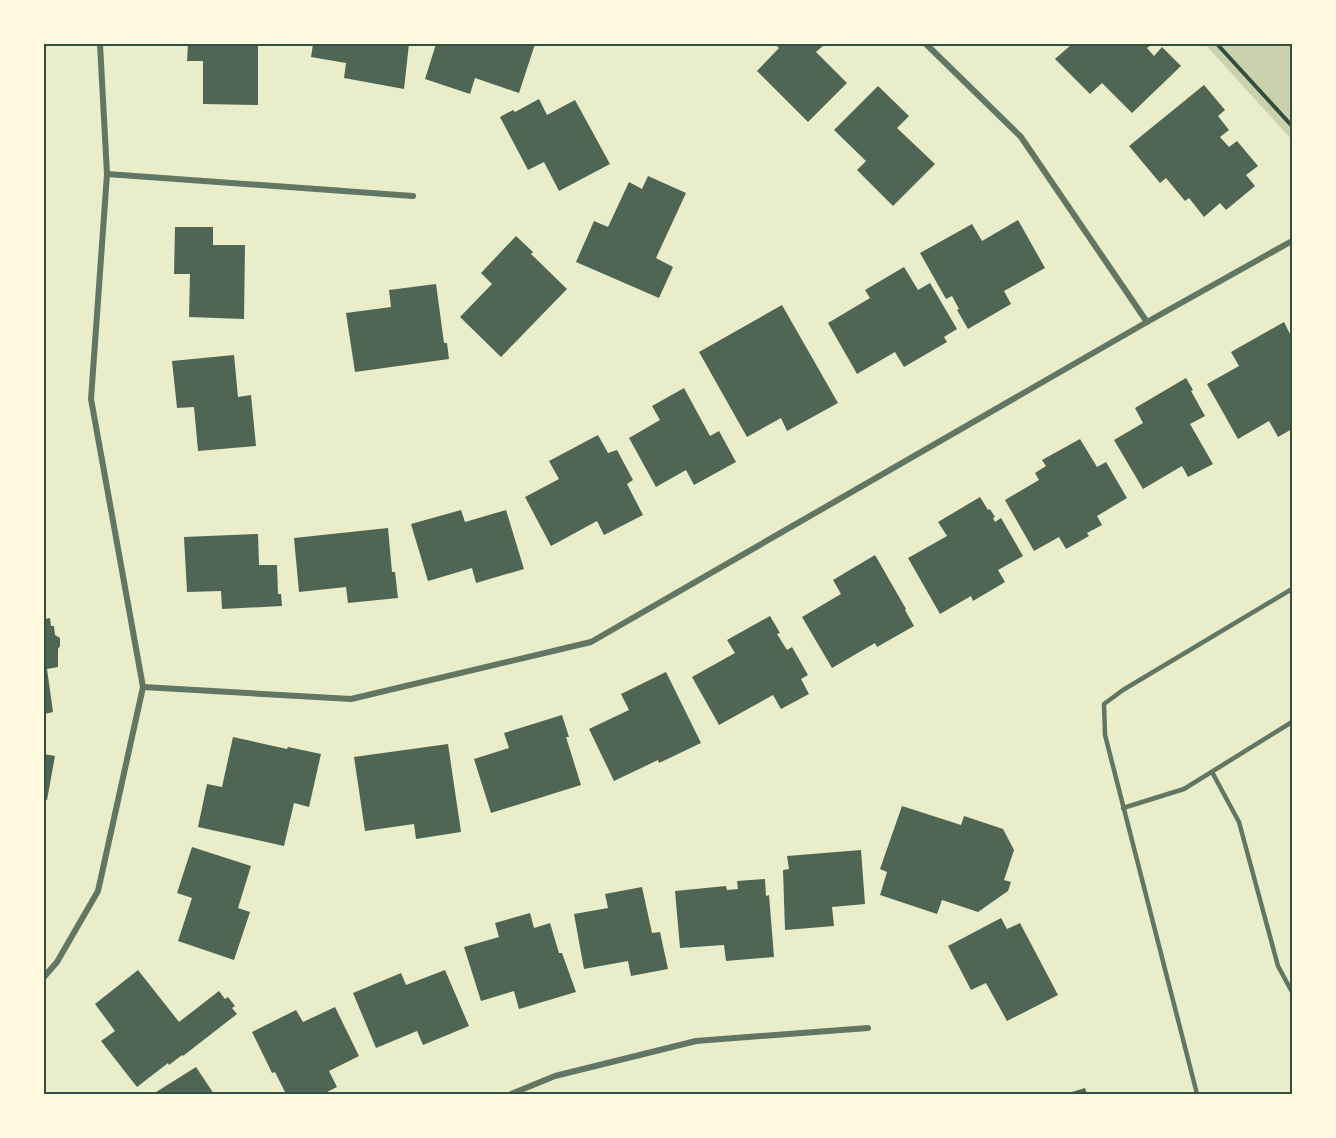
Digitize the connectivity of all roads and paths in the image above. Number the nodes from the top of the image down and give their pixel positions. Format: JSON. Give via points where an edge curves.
{"nodes":[{"id":1,"x":100,"y":44,"type":"edge"},
{"id":2,"x":926,"y":44,"type":"edge"},
{"id":3,"x":1217,"y":44,"type":"edge"},
{"id":4,"x":1293,"y":126,"type":"edge"},
{"id":5,"x":107,"y":174,"type":"junction"},
{"id":6,"x":413,"y":196,"type":"dead end"},
{"id":7,"x":1293,"y":241,"type":"edge"},
{"id":8,"x":1147,"y":322,"type":"junction"},
{"id":9,"x":1293,"y":589,"type":"edge"},
{"id":10,"x":143,"y":687,"type":"junction"},
{"id":11,"x":1293,"y":722,"type":"edge"},
{"id":12,"x":1212,"y":772,"type":"junction"},
{"id":13,"x":1123,"y":807,"type":"junction"},
{"id":14,"x":44,"y":976,"type":"edge"},
{"id":15,"x":1293,"y":992,"type":"edge"},
{"id":16,"x":868,"y":1028,"type":"dead end"},
{"id":17,"x":511,"y":1095,"type":"edge"},
{"id":18,"x":1197,"y":1095,"type":"edge"}],
"edges":[{"from":1,"to":5,"type":"street"},
{"from":2,"to":8,"type":"street","via":[[1021,137]]},
{"from":3,"to":4,"type":"path"},
{"from":5,"to":6,"type":"street"},
{"from":5,"to":10,"type":"street","via":[[91,399]]},
{"from":7,"to":8,"type":"street"},
{"from":8,"to":10,"type":"street","via":[[591,642],[351,699]]},
{"from":9,"to":13,"type":"lane","via":[[1104,704],[1105,735]]},
{"from":10,"to":14,"type":"street","via":[[98,891],[57,962]]},
{"from":11,"to":12,"type":"lane"},
{"from":12,"to":13,"type":"lane","via":[[1184,789]]},
{"from":12,"to":15,"type":"lane","via":[[1239,822],[1278,966]]},
{"from":13,"to":18,"type":"lane"},
{"from":16,"to":17,"type":"street","via":[[696,1041],[555,1076]]}]}
